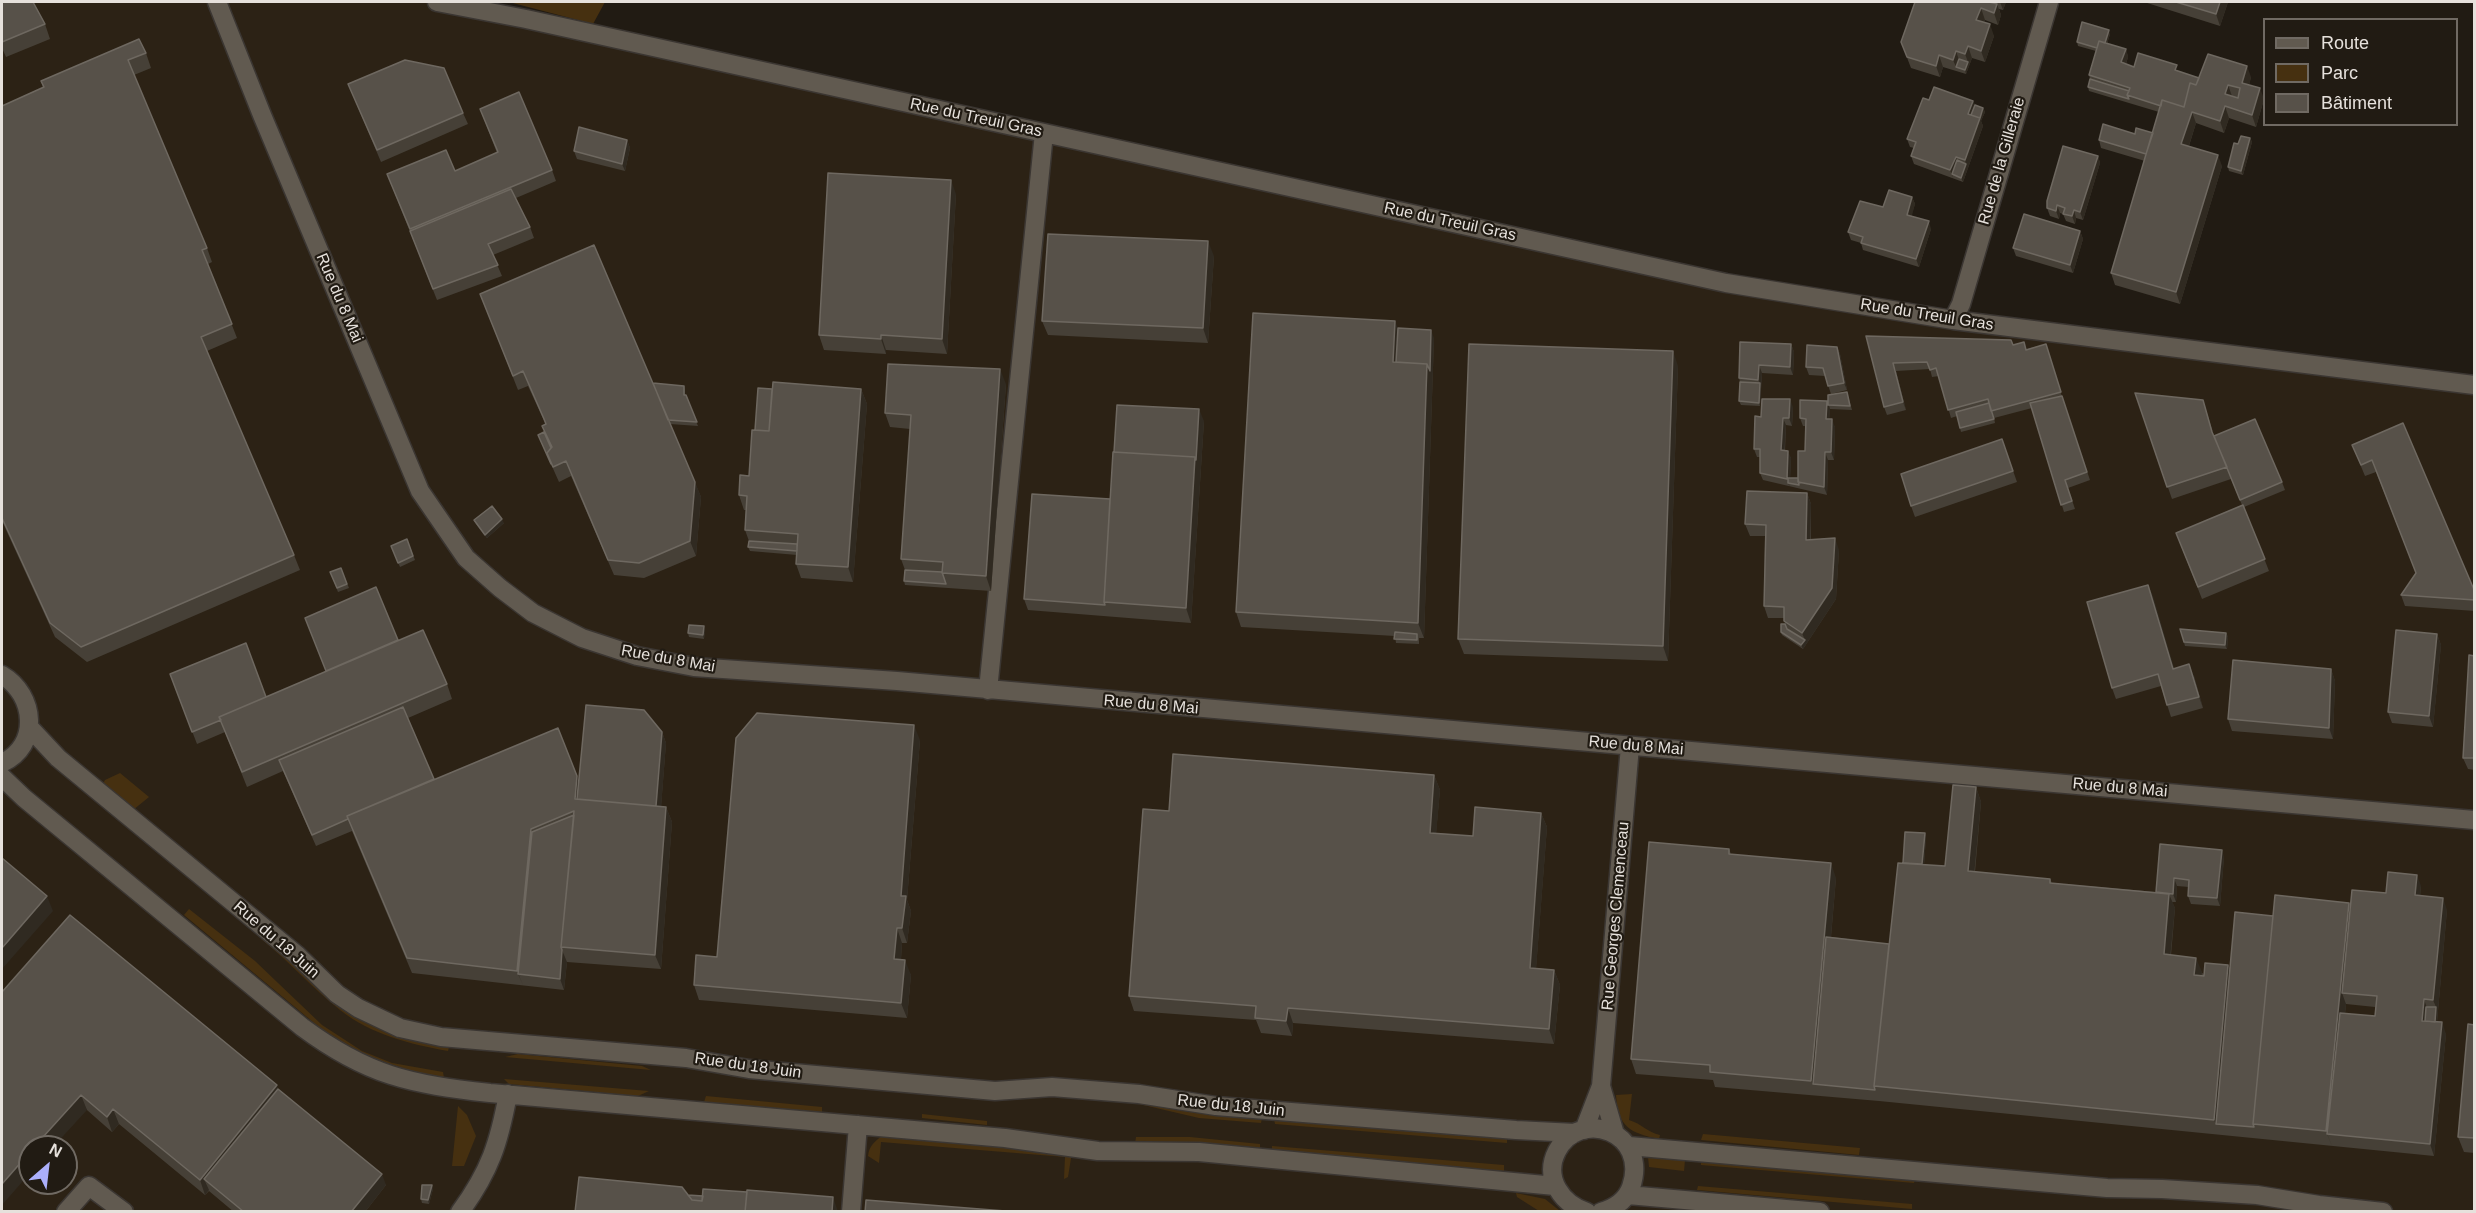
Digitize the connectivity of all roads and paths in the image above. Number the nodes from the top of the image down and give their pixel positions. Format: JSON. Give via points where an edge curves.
{"nodes":[{"id":1,"x":217,"y":2,"type":"edge"},
{"id":2,"x":437,"y":2,"type":"edge"},
{"id":3,"x":2049,"y":2,"type":"edge"},
{"id":4,"x":1044,"y":133,"type":"junction"},
{"id":5,"x":1953,"y":320,"type":"junction"},
{"id":6,"x":2475,"y":385,"type":"edge"},
{"id":7,"x":2,"y":675,"type":"edge"},
{"id":8,"x":988,"y":690,"type":"junction"},
{"id":9,"x":28,"y":727,"type":"junction"},
{"id":10,"x":1630,"y":746,"type":"junction"},
{"id":11,"x":2,"y":763,"type":"edge"},
{"id":12,"x":2,"y":777,"type":"edge"},
{"id":13,"x":2475,"y":820,"type":"edge"},
{"id":14,"x":1601,"y":1086,"type":"junction"},
{"id":15,"x":508,"y":1094,"type":"junction"},
{"id":16,"x":858,"y":1125,"type":"junction"},
{"id":17,"x":1579,"y":1131,"type":"junction"},
{"id":18,"x":1622,"y":1140,"type":"junction"},
{"id":19,"x":1555,"y":1186,"type":"junction"},
{"id":20,"x":1615,"y":1206,"type":"edge"},
{"id":21,"x":1580,"y":1210,"type":"edge"},
{"id":22,"x":66,"y":1212,"type":"edge"},
{"id":23,"x":124,"y":1212,"type":"edge"},
{"id":24,"x":460,"y":1212,"type":"edge"},
{"id":25,"x":851,"y":1212,"type":"edge"},
{"id":26,"x":1820,"y":1212,"type":"edge"},
{"id":27,"x":2383,"y":1212,"type":"edge"}],
"edges":[{"from":1,"to":8,"type":"street","name":"Rue du 8 Mai","via":[[420,491],[466,558],[517,603],[556,626],[636,656],[694,667]]},
{"from":2,"to":4,"type":"street","name":"Rue du Treuil Gras"},
{"from":3,"to":5,"type":"street","name":"Rue de la Gilleraie","via":[[1961,304]]},
{"from":4,"to":5,"type":"street","name":"Rue du Treuil Gras","via":[[1726,283]]},
{"from":4,"to":8,"type":"street"},
{"from":5,"to":6,"type":"street","name":"Rue du Treuil Gras"},
{"from":7,"to":9,"type":"street","via":[[17,686],[26,700]]},
{"from":8,"to":10,"type":"street","name":"Rue du 8 Mai"},
{"from":9,"to":11,"type":"street","via":[[20,749]]},
{"from":9,"to":17,"type":"street","name":"Rue du 18 Juin","via":[[58,758],[297,955],[337,994],[400,1028],[441,1037],[686,1058],[761,1071],[995,1090],[1052,1087],[1139,1094],[1216,1106],[1516,1130]]},
{"from":10,"to":13,"type":"street","name":"Rue du 8 Mai"},
{"from":10,"to":14,"type":"street","name":"Rue Georges Clemenceau"},
{"from":12,"to":15,"type":"street","via":[[329,1047],[357,1063],[405,1080]]},
{"from":14,"to":17,"type":"street"},
{"from":14,"to":18,"type":"street"},
{"from":15,"to":16,"type":"street"},
{"from":15,"to":24,"type":"street","via":[[490,1164]]},
{"from":16,"to":19,"type":"street","via":[[1098,1151],[1199,1152]]},
{"from":16,"to":25,"type":"street"},
{"from":17,"to":18,"type":"street","name":"Rue du 18 Juin","via":[[1596,1129]]},
{"from":17,"to":19,"type":"street","via":[[1557,1151],[1552,1174]]},
{"from":18,"to":20,"type":"street","via":[[1634,1158],[1636,1172]]},
{"from":18,"to":27,"type":"street","name":"Rue du 18 Juin","via":[[2107,1188],[2257,1195]]},
{"from":19,"to":21,"type":"street","via":[[1560,1195]]},
{"from":20,"to":26,"type":"street"},
{"from":22,"to":23,"type":"street","via":[[89,1186]]}]}
